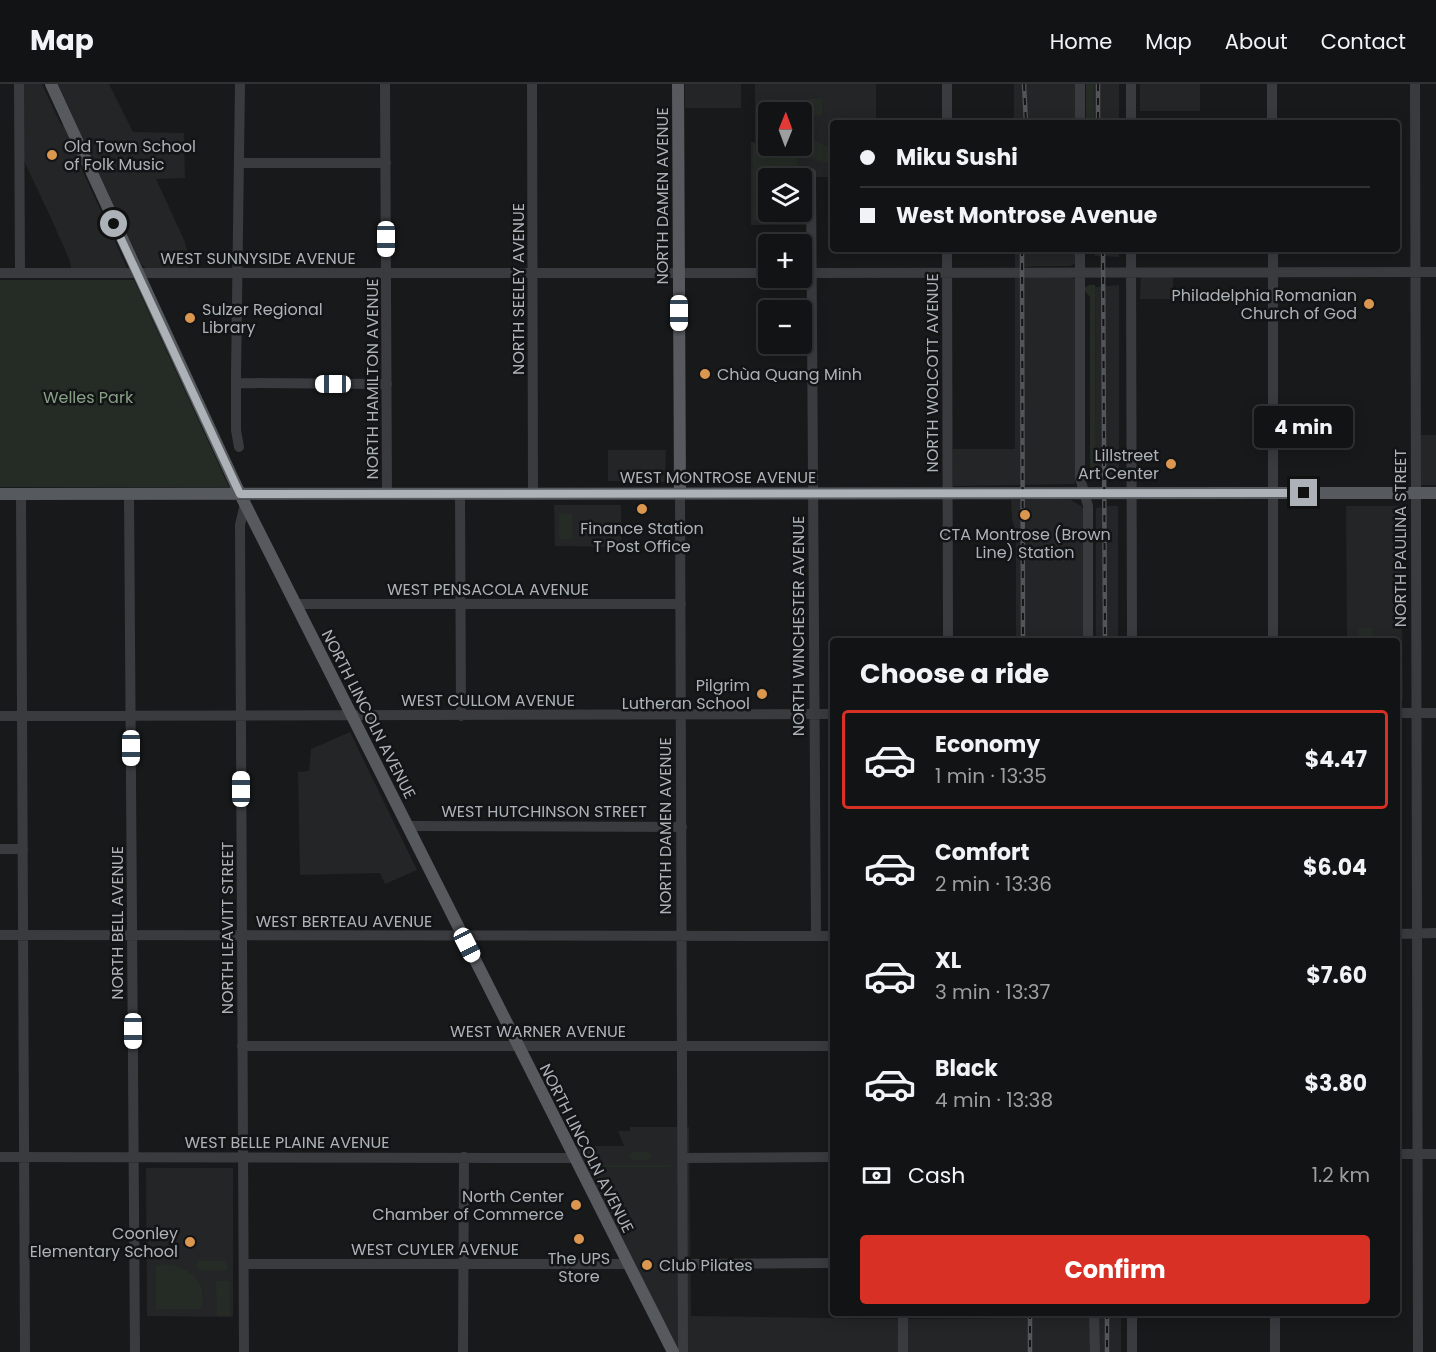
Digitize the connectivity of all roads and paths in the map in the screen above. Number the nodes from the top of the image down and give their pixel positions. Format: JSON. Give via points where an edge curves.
{"nodes":[{"id":1,"x":19,"y":84,"type":"edge"},
{"id":2,"x":51,"y":84,"type":"edge"},
{"id":3,"x":240,"y":84,"type":"edge"},
{"id":4,"x":385,"y":84,"type":"edge"},
{"id":5,"x":532,"y":84,"type":"edge"},
{"id":6,"x":678,"y":84,"type":"edge"},
{"id":7,"x":947,"y":84,"type":"edge"},
{"id":8,"x":1080,"y":84,"type":"edge"},
{"id":9,"x":1131,"y":84,"type":"edge"},
{"id":10,"x":1272,"y":84,"type":"edge"},
{"id":11,"x":1414,"y":84,"type":"edge"},
{"id":12,"x":947,"y":120,"type":"edge"},
{"id":13,"x":1080,"y":120,"type":"edge"},
{"id":14,"x":1131,"y":120,"type":"edge"},
{"id":15,"x":1272,"y":120,"type":"edge"},
{"id":16,"x":239,"y":163,"type":"junction"},
{"id":17,"x":386,"y":163,"type":"junction"},
{"id":18,"x":947,"y":252,"type":"edge"},
{"id":19,"x":1080,"y":252,"type":"edge"},
{"id":20,"x":1131,"y":252,"type":"edge"},
{"id":21,"x":1272,"y":252,"type":"edge"},
{"id":22,"x":947,"y":272,"type":"junction"},
{"id":23,"x":1080,"y":272,"type":"junction"},
{"id":24,"x":1131,"y":272,"type":"junction"},
{"id":25,"x":1272,"y":272,"type":"junction"},
{"id":26,"x":1414,"y":272,"type":"junction"},
{"id":27,"x":1436,"y":272,"type":"edge"},
{"id":28,"x":0,"y":273,"type":"edge"},
{"id":29,"x":20,"y":273,"type":"junction"},
{"id":30,"x":136,"y":273,"type":"junction"},
{"id":31,"x":386,"y":273,"type":"junction"},
{"id":32,"x":532,"y":273,"type":"junction"},
{"id":33,"x":679,"y":273,"type":"junction"},
{"id":34,"x":758,"y":273,"type":"edge"},
{"id":35,"x":812,"y":273,"type":"edge"},
{"id":36,"x":238,"y":274,"type":"junction"},
{"id":37,"x":806,"y":288,"type":"edge"},
{"id":38,"x":237,"y":383,"type":"junction"},
{"id":39,"x":387,"y":384,"type":"junction"},
{"id":40,"x":239,"y":447,"type":"dead end"},
{"id":41,"x":387,"y":493,"type":"junction"},
{"id":42,"x":460,"y":493,"type":"junction"},
{"id":43,"x":533,"y":493,"type":"junction"},
{"id":44,"x":680,"y":493,"type":"junction"},
{"id":45,"x":812,"y":493,"type":"junction"},
{"id":46,"x":947,"y":493,"type":"junction"},
{"id":47,"x":1083,"y":493,"type":"junction"},
{"id":48,"x":1132,"y":493,"type":"junction"},
{"id":49,"x":1273,"y":493,"type":"junction"},
{"id":50,"x":1414,"y":493,"type":"junction"},
{"id":51,"x":1436,"y":493,"type":"edge"},
{"id":52,"x":0,"y":494,"type":"edge"},
{"id":53,"x":21,"y":494,"type":"junction"},
{"id":54,"x":129,"y":494,"type":"junction"},
{"id":55,"x":243,"y":499,"type":"junction"},
{"id":56,"x":295,"y":604,"type":"junction"},
{"id":57,"x":461,"y":604,"type":"junction"},
{"id":58,"x":681,"y":604,"type":"junction"},
{"id":59,"x":948,"y":638,"type":"edge"},
{"id":60,"x":1088,"y":638,"type":"edge"},
{"id":61,"x":1132,"y":638,"type":"edge"},
{"id":62,"x":1273,"y":638,"type":"edge"},
{"id":63,"x":1400,"y":713,"type":"edge"},
{"id":64,"x":1415,"y":713,"type":"junction"},
{"id":65,"x":1436,"y":713,"type":"edge"},
{"id":66,"x":681,"y":714,"type":"junction"},
{"id":67,"x":814,"y":714,"type":"junction"},
{"id":68,"x":830,"y":714,"type":"edge"},
{"id":69,"x":240,"y":715,"type":"junction"},
{"id":70,"x":352,"y":715,"type":"junction"},
{"id":71,"x":0,"y":716,"type":"edge"},
{"id":72,"x":21,"y":716,"type":"junction"},
{"id":73,"x":130,"y":716,"type":"junction"},
{"id":74,"x":461,"y":716,"type":"junction"},
{"id":75,"x":407,"y":826,"type":"junction"},
{"id":76,"x":682,"y":826,"type":"junction"},
{"id":77,"x":0,"y":849,"type":"edge"},
{"id":78,"x":23,"y":849,"type":"junction"},
{"id":79,"x":1416,"y":933,"type":"junction"},
{"id":80,"x":1436,"y":933,"type":"edge"},
{"id":81,"x":1400,"y":934,"type":"edge"},
{"id":82,"x":0,"y":935,"type":"edge"},
{"id":83,"x":23,"y":935,"type":"junction"},
{"id":84,"x":132,"y":935,"type":"junction"},
{"id":85,"x":242,"y":936,"type":"junction"},
{"id":86,"x":462,"y":936,"type":"junction"},
{"id":87,"x":682,"y":936,"type":"junction"},
{"id":88,"x":816,"y":936,"type":"junction"},
{"id":89,"x":830,"y":936,"type":"edge"},
{"id":90,"x":243,"y":1046,"type":"junction"},
{"id":91,"x":518,"y":1046,"type":"junction"},
{"id":92,"x":683,"y":1046,"type":"junction"},
{"id":93,"x":830,"y":1046,"type":"edge"},
{"id":94,"x":1400,"y":1154,"type":"edge"},
{"id":95,"x":1417,"y":1154,"type":"junction"},
{"id":96,"x":1436,"y":1154,"type":"edge"},
{"id":97,"x":0,"y":1157,"type":"edge"},
{"id":98,"x":24,"y":1157,"type":"junction"},
{"id":99,"x":134,"y":1157,"type":"junction"},
{"id":100,"x":243,"y":1157,"type":"junction"},
{"id":101,"x":830,"y":1157,"type":"edge"},
{"id":102,"x":464,"y":1158,"type":"junction"},
{"id":103,"x":573,"y":1158,"type":"junction"},
{"id":104,"x":683,"y":1158,"type":"junction"},
{"id":105,"x":464,"y":1263,"type":"junction"},
{"id":106,"x":830,"y":1263,"type":"edge"},
{"id":107,"x":244,"y":1264,"type":"junction"},
{"id":108,"x":627,"y":1264,"type":"junction"},
{"id":109,"x":684,"y":1264,"type":"junction"},
{"id":110,"x":903,"y":1316,"type":"edge"},
{"id":111,"x":1095,"y":1316,"type":"edge"},
{"id":112,"x":1132,"y":1316,"type":"edge"},
{"id":113,"x":1275,"y":1316,"type":"edge"},
{"id":114,"x":25,"y":1352,"type":"edge"},
{"id":115,"x":135,"y":1352,"type":"edge"},
{"id":116,"x":244,"y":1352,"type":"edge"},
{"id":117,"x":464,"y":1352,"type":"edge"},
{"id":118,"x":673,"y":1352,"type":"edge"},
{"id":119,"x":683,"y":1352,"type":"edge"},
{"id":120,"x":903,"y":1352,"type":"edge"},
{"id":121,"x":1095,"y":1352,"type":"edge"},
{"id":122,"x":1132,"y":1352,"type":"edge"},
{"id":123,"x":1275,"y":1352,"type":"edge"},
{"id":124,"x":1418,"y":1352,"type":"edge"}],
"edges":[{"from":1,"to":29,"type":"street"},
{"from":2,"to":30,"type":"main road","name":"NORTH LINCOLN AVENUE"},
{"from":3,"to":16,"type":"street"},
{"from":4,"to":17,"type":"street","name":"NORTH HAMILTON AVENUE"},
{"from":5,"to":32,"type":"street","name":"NORTH SEELEY AVENUE"},
{"from":6,"to":33,"type":"main road","name":"NORTH DAMEN AVENUE"},
{"from":7,"to":12,"type":"street"},
{"from":8,"to":13,"type":"street"},
{"from":9,"to":14,"type":"street"},
{"from":10,"to":15,"type":"street"},
{"from":11,"to":26,"type":"street","name":"NORTH PAULINA STREET"},
{"from":16,"to":17,"type":"street"},
{"from":16,"to":36,"type":"street"},
{"from":17,"to":31,"type":"street","name":"NORTH HAMILTON AVENUE"},
{"from":18,"to":22,"type":"street","name":"NORTH WOLCOTT AVENUE"},
{"from":19,"to":23,"type":"street"},
{"from":20,"to":24,"type":"street"},
{"from":21,"to":25,"type":"street"},
{"from":22,"to":23,"type":"street"},
{"from":22,"to":35,"type":"street"},
{"from":22,"to":46,"type":"street","name":"NORTH WOLCOTT AVENUE"},
{"from":23,"to":24,"type":"street"},
{"from":23,"to":47,"type":"street"},
{"from":24,"to":25,"type":"street"},
{"from":24,"to":48,"type":"street"},
{"from":25,"to":26,"type":"street"},
{"from":25,"to":49,"type":"street"},
{"from":26,"to":27,"type":"street"},
{"from":26,"to":50,"type":"street","name":"NORTH PAULINA STREET"},
{"from":28,"to":29,"type":"street","name":"WEST SUNNYSIDE AVENUE"},
{"from":29,"to":30,"type":"street","name":"WEST SUNNYSIDE AVENUE"},
{"from":30,"to":36,"type":"street","name":"WEST SUNNYSIDE AVENUE"},
{"from":30,"to":55,"type":"main road","name":"NORTH LINCOLN AVENUE"},
{"from":31,"to":32,"type":"street","name":"WEST SUNNYSIDE AVENUE"},
{"from":31,"to":36,"type":"street","name":"WEST SUNNYSIDE AVENUE"},
{"from":31,"to":39,"type":"street","name":"NORTH HAMILTON AVENUE"},
{"from":32,"to":33,"type":"street","name":"WEST SUNNYSIDE AVENUE"},
{"from":32,"to":43,"type":"street","name":"NORTH SEELEY AVENUE"},
{"from":33,"to":34,"type":"street","name":"WEST SUNNYSIDE AVENUE"},
{"from":33,"to":44,"type":"main road","name":"NORTH DAMEN AVENUE"},
{"from":36,"to":38,"type":"street"},
{"from":37,"to":45,"type":"street","name":"NORTH WINCHESTER AVENUE"},
{"from":38,"to":39,"type":"street"},
{"from":38,"to":40,"type":"street"},
{"from":39,"to":41,"type":"street","name":"NORTH HAMILTON AVENUE"},
{"from":41,"to":42,"type":"main road","name":"WEST MONTROSE AVENUE"},
{"from":41,"to":55,"type":"main road","name":"WEST MONTROSE AVENUE"},
{"from":42,"to":43,"type":"main road","name":"WEST MONTROSE AVENUE"},
{"from":42,"to":57,"type":"street"},
{"from":43,"to":44,"type":"main road","name":"WEST MONTROSE AVENUE"},
{"from":44,"to":45,"type":"main road","name":"WEST MONTROSE AVENUE"},
{"from":44,"to":58,"type":"street","name":"NORTH DAMEN AVENUE"},
{"from":45,"to":46,"type":"main road","name":"WEST MONTROSE AVENUE"},
{"from":45,"to":67,"type":"street","name":"NORTH WINCHESTER AVENUE"},
{"from":46,"to":47,"type":"main road","name":"WEST MONTROSE AVENUE"},
{"from":46,"to":59,"type":"street","name":"NORTH WOLCOTT AVENUE"},
{"from":47,"to":48,"type":"main road","name":"WEST MONTROSE AVENUE"},
{"from":47,"to":60,"type":"street","via":[[1088,506]]},
{"from":48,"to":49,"type":"main road","name":"WEST MONTROSE AVENUE"},
{"from":48,"to":61,"type":"street"},
{"from":49,"to":50,"type":"main road","name":"WEST MONTROSE AVENUE"},
{"from":49,"to":62,"type":"street"},
{"from":50,"to":51,"type":"main road","name":"WEST MONTROSE AVENUE"},
{"from":50,"to":64,"type":"street","name":"NORTH PAULINA STREET"},
{"from":52,"to":53,"type":"main road","name":"WEST MONTROSE AVENUE"},
{"from":53,"to":54,"type":"main road","name":"WEST MONTROSE AVENUE"},
{"from":53,"to":72,"type":"street"},
{"from":54,"to":55,"type":"main road","name":"WEST MONTROSE AVENUE"},
{"from":54,"to":73,"type":"street","name":"NORTH BELL AVENUE"},
{"from":55,"to":56,"type":"main road","name":"NORTH LINCOLN AVENUE"},
{"from":55,"to":69,"type":"street","name":"NORTH LEAVITT STREET"},
{"from":56,"to":57,"type":"street","name":"WEST PENSACOLA AVENUE"},
{"from":56,"to":70,"type":"main road","name":"NORTH LINCOLN AVENUE"},
{"from":57,"to":58,"type":"street","name":"WEST PENSACOLA AVENUE"},
{"from":57,"to":74,"type":"street"},
{"from":58,"to":66,"type":"street","name":"NORTH DAMEN AVENUE"},
{"from":63,"to":64,"type":"street"},
{"from":64,"to":65,"type":"street"},
{"from":64,"to":79,"type":"street","name":"NORTH PAULINA STREET"},
{"from":66,"to":67,"type":"street","name":"WEST CULLOM AVENUE"},
{"from":66,"to":74,"type":"street","name":"WEST CULLOM AVENUE"},
{"from":66,"to":76,"type":"street","name":"NORTH DAMEN AVENUE"},
{"from":67,"to":68,"type":"street","name":"WEST CULLOM AVENUE"},
{"from":67,"to":88,"type":"street","name":"NORTH WINCHESTER AVENUE"},
{"from":69,"to":70,"type":"street","name":"WEST CULLOM AVENUE"},
{"from":69,"to":73,"type":"street","name":"WEST CULLOM AVENUE"},
{"from":69,"to":85,"type":"street","name":"NORTH LEAVITT STREET"},
{"from":70,"to":74,"type":"street","name":"WEST CULLOM AVENUE"},
{"from":70,"to":75,"type":"main road","name":"NORTH LINCOLN AVENUE"},
{"from":71,"to":72,"type":"street","name":"WEST CULLOM AVENUE"},
{"from":72,"to":73,"type":"street","name":"WEST CULLOM AVENUE"},
{"from":72,"to":78,"type":"street"},
{"from":73,"to":84,"type":"street","name":"NORTH BELL AVENUE"},
{"from":75,"to":76,"type":"street","name":"WEST HUTCHINSON STREET"},
{"from":75,"to":86,"type":"main road","name":"NORTH LINCOLN AVENUE"},
{"from":76,"to":87,"type":"street","name":"NORTH DAMEN AVENUE"},
{"from":77,"to":78,"type":"street"},
{"from":78,"to":83,"type":"street"},
{"from":79,"to":80,"type":"street"},
{"from":79,"to":81,"type":"street"},
{"from":79,"to":95,"type":"street","name":"NORTH PAULINA STREET"},
{"from":82,"to":83,"type":"street","name":"WEST BERTEAU AVENUE"},
{"from":83,"to":84,"type":"street","name":"WEST BERTEAU AVENUE"},
{"from":83,"to":98,"type":"street"},
{"from":84,"to":85,"type":"street","name":"WEST BERTEAU AVENUE"},
{"from":84,"to":99,"type":"street","name":"NORTH BELL AVENUE"},
{"from":85,"to":86,"type":"street","name":"WEST BERTEAU AVENUE"},
{"from":85,"to":90,"type":"street","name":"NORTH LEAVITT STREET"},
{"from":86,"to":87,"type":"street","name":"WEST BERTEAU AVENUE"},
{"from":86,"to":91,"type":"main road","name":"NORTH LINCOLN AVENUE"},
{"from":87,"to":88,"type":"street","name":"WEST BERTEAU AVENUE"},
{"from":87,"to":92,"type":"street","name":"NORTH DAMEN AVENUE"},
{"from":88,"to":89,"type":"street","name":"WEST BERTEAU AVENUE"},
{"from":90,"to":91,"type":"street","name":"WEST WARNER AVENUE"},
{"from":90,"to":100,"type":"street","name":"NORTH LEAVITT STREET"},
{"from":91,"to":92,"type":"street","name":"WEST WARNER AVENUE"},
{"from":91,"to":103,"type":"main road","name":"NORTH LINCOLN AVENUE"},
{"from":92,"to":93,"type":"street","name":"WEST WARNER AVENUE"},
{"from":92,"to":104,"type":"street","name":"NORTH DAMEN AVENUE"},
{"from":94,"to":95,"type":"street"},
{"from":95,"to":96,"type":"street"},
{"from":95,"to":124,"type":"street","name":"NORTH PAULINA STREET"},
{"from":97,"to":98,"type":"street","name":"WEST BELLE PLAINE AVENUE"},
{"from":98,"to":99,"type":"street","name":"WEST BELLE PLAINE AVENUE"},
{"from":98,"to":114,"type":"street"},
{"from":99,"to":100,"type":"street","name":"WEST BELLE PLAINE AVENUE"},
{"from":99,"to":115,"type":"street","name":"NORTH BELL AVENUE"},
{"from":100,"to":102,"type":"street","name":"WEST BELLE PLAINE AVENUE"},
{"from":100,"to":107,"type":"street","name":"NORTH LEAVITT STREET"},
{"from":101,"to":104,"type":"street"},
{"from":102,"to":103,"type":"street","name":"WEST BELLE PLAINE AVENUE"},
{"from":102,"to":105,"type":"street"},
{"from":103,"to":108,"type":"main road","name":"NORTH LINCOLN AVENUE"},
{"from":104,"to":109,"type":"street","name":"NORTH DAMEN AVENUE"},
{"from":105,"to":107,"type":"street","name":"WEST CUYLER AVENUE"},
{"from":105,"to":108,"type":"street","name":"WEST CUYLER AVENUE"},
{"from":105,"to":117,"type":"street"},
{"from":106,"to":109,"type":"street"},
{"from":107,"to":116,"type":"street","name":"NORTH LEAVITT STREET"},
{"from":108,"to":118,"type":"main road","name":"NORTH LINCOLN AVENUE"},
{"from":109,"to":119,"type":"street","name":"NORTH DAMEN AVENUE"},
{"from":110,"to":120,"type":"street"},
{"from":111,"to":121,"type":"street"},
{"from":112,"to":122,"type":"street"},
{"from":113,"to":123,"type":"street"}]}
